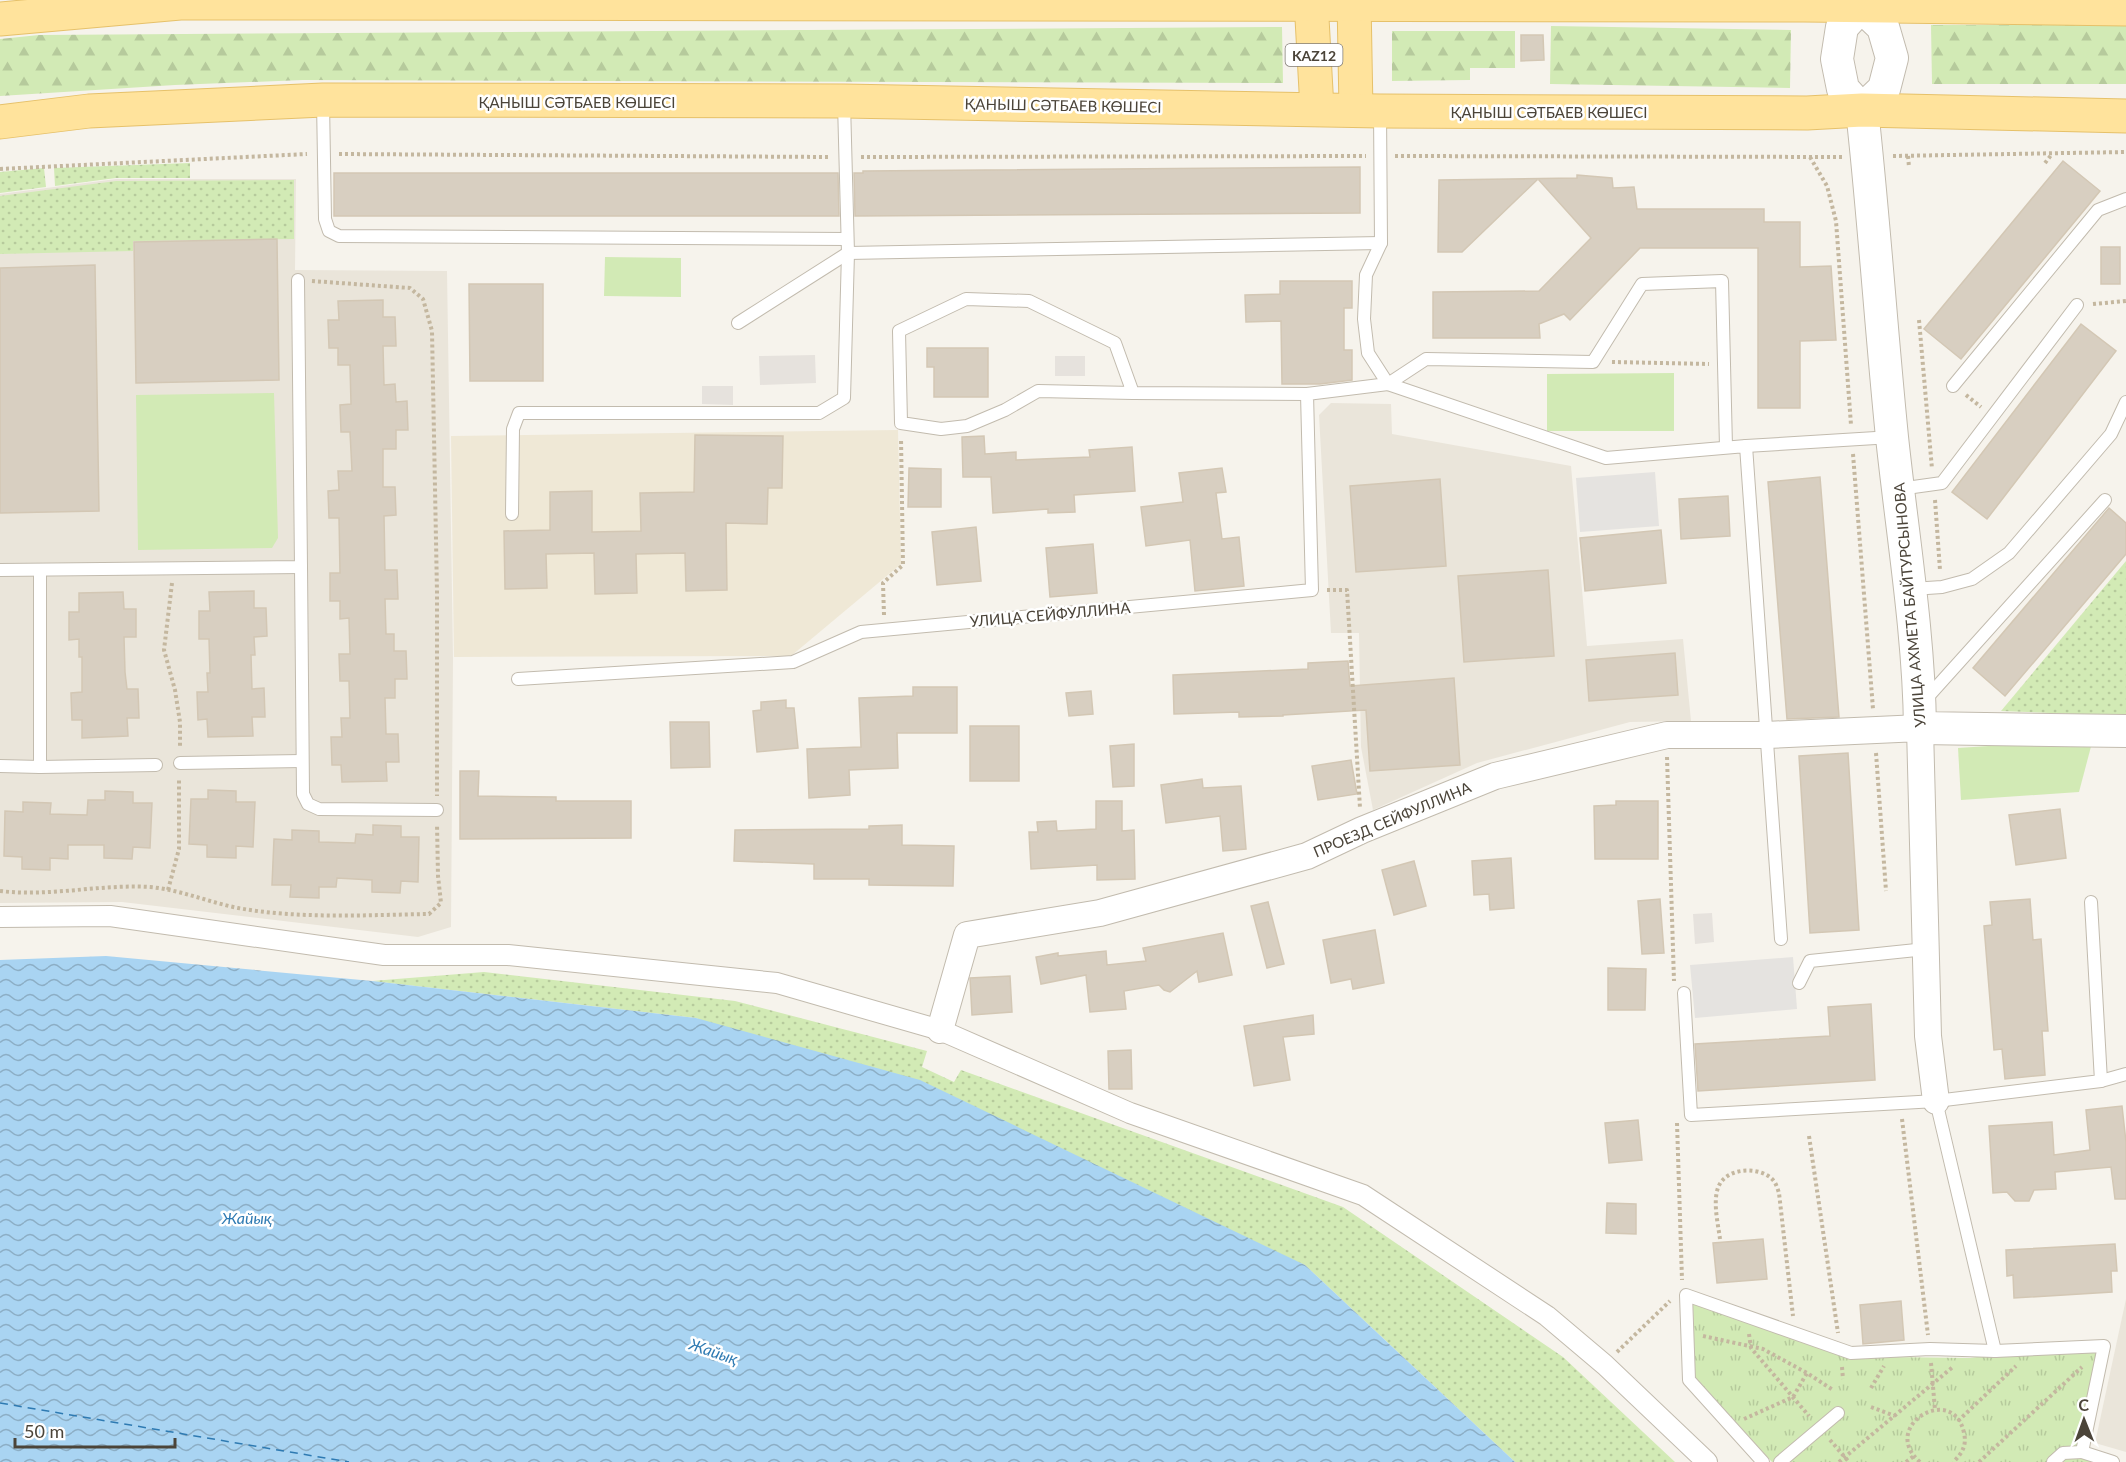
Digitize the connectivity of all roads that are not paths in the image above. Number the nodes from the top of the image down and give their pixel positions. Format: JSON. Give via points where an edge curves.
{"nodes":[{"id":1,"x":212,"y":1,"type":"edge"},
{"id":2,"x":1158,"y":2,"type":"edge"},
{"id":3,"x":1311,"y":2,"type":"edge"},
{"id":4,"x":1355,"y":2,"type":"edge"},
{"id":5,"x":1861,"y":3,"type":"edge"},
{"id":6,"x":1958,"y":4,"type":"edge"},
{"id":7,"x":79,"y":6,"type":"edge"},
{"id":8,"x":2126,"y":9,"type":"edge"},
{"id":9,"x":0,"y":19,"type":"edge"},
{"id":10,"x":323,"y":100,"type":"junction"},
{"id":11,"x":844,"y":101,"type":"junction"},
{"id":12,"x":1317,"y":110,"type":"junction"},
{"id":13,"x":1368,"y":110,"type":"junction"},
{"id":14,"x":1862,"y":110,"type":"junction"},
{"id":15,"x":2126,"y":121,"type":"edge"},
{"id":16,"x":0,"y":122,"type":"edge"},
{"id":17,"x":2126,"y":199,"type":"edge"},
{"id":18,"x":847,"y":239,"type":"junction"},
{"id":19,"x":1381,"y":243,"type":"junction"},
{"id":20,"x":848,"y":253,"type":"junction"},
{"id":21,"x":298,"y":280,"type":"road end"},
{"id":22,"x":2077,"y":305,"type":"road end"},
{"id":23,"x":738,"y":323,"type":"dead end"},
{"id":24,"x":1388,"y":384,"type":"junction"},
{"id":25,"x":1953,"y":386,"type":"road end"},
{"id":26,"x":1133,"y":393,"type":"junction"},
{"id":27,"x":1307,"y":394,"type":"junction"},
{"id":28,"x":2126,"y":402,"type":"edge"},
{"id":29,"x":1892,"y":437,"type":"junction"},
{"id":30,"x":1746,"y":446,"type":"junction"},
{"id":31,"x":1726,"y":447,"type":"junction"},
{"id":32,"x":1899,"y":489,"type":"junction"},
{"id":33,"x":2105,"y":500,"type":"dead end"},
{"id":34,"x":512,"y":514,"type":"dead end"},
{"id":35,"x":301,"y":567,"type":"junction"},
{"id":36,"x":0,"y":570,"type":"edge"},
{"id":37,"x":40,"y":570,"type":"junction"},
{"id":38,"x":1909,"y":589,"type":"junction"},
{"id":39,"x":518,"y":679,"type":"dead end"},
{"id":40,"x":1920,"y":717,"type":"junction"},
{"id":41,"x":2126,"y":731,"type":"edge"},
{"id":42,"x":1766,"y":735,"type":"junction"},
{"id":43,"x":302,"y":761,"type":"junction"},
{"id":44,"x":180,"y":764,"type":"road end"},
{"id":45,"x":156,"y":765,"type":"dead end"},
{"id":46,"x":0,"y":766,"type":"edge"},
{"id":47,"x":40,"y":767,"type":"junction"},
{"id":48,"x":437,"y":810,"type":"road end"},
{"id":49,"x":2091,"y":902,"type":"dead end"},
{"id":50,"x":0,"y":917,"type":"edge"},
{"id":51,"x":1781,"y":939,"type":"dead end"},
{"id":52,"x":1926,"y":949,"type":"junction"},
{"id":53,"x":1799,"y":983,"type":"dead end"},
{"id":54,"x":1684,"y":993,"type":"dead end"},
{"id":55,"x":940,"y":1030,"type":"junction"},
{"id":56,"x":2126,"y":1074,"type":"edge"},
{"id":57,"x":2101,"y":1081,"type":"junction"},
{"id":58,"x":1936,"y":1101,"type":"junction"},
{"id":59,"x":1995,"y":1351,"type":"junction"},
{"id":60,"x":1838,"y":1413,"type":"dead end"},
{"id":61,"x":2082,"y":1452,"type":"junction"},
{"id":62,"x":1707,"y":1462,"type":"edge"},
{"id":63,"x":1763,"y":1462,"type":"edge"},
{"id":64,"x":1780,"y":1462,"type":"edge"},
{"id":65,"x":2053,"y":1462,"type":"edge"},
{"id":66,"x":2113,"y":1462,"type":"edge"}],
"edges":[{"from":1,"to":2,"type":"main road"},
{"from":1,"to":7,"type":"main road"},
{"from":2,"to":3,"type":"main road"},
{"from":3,"to":4,"type":"main road"},
{"from":3,"to":12,"type":"main road","number":"KAZ12"},
{"from":4,"to":5,"type":"main road"},
{"from":4,"to":13,"type":"main road","number":"KAZ12"},
{"from":5,"to":6,"type":"main road"},
{"from":5,"to":14,"type":"street","via":[[1842,27],[1837,59],[1843,89]]},
{"from":5,"to":14,"type":"street","via":[[1883,27],[1892,58],[1884,89]]},
{"from":6,"to":8,"type":"main road"},
{"from":7,"to":9,"type":"main road"},
{"from":10,"to":11,"type":"main road","name":"ҚАНЫШ СӘТБАЕВ КӨШЕСІ"},
{"from":10,"to":16,"type":"main road","name":"ҚАНЫШ СӘТБАЕВ КӨШЕСІ","via":[[89,111]]},
{"from":10,"to":18,"type":"lane","via":[[325,219],[329,231],[339,236]]},
{"from":11,"to":12,"type":"main road","name":"ҚАНЫШ СӘТБАЕВ КӨШЕСІ"},
{"from":11,"to":18,"type":"lane"},
{"from":12,"to":13,"type":"main road","name":"ҚАНЫШ СӘТБАЕВ КӨШЕСІ"},
{"from":13,"to":14,"type":"main road","name":"ҚАНЫШ СӘТБАЕВ КӨШЕСІ"},
{"from":13,"to":19,"type":"lane","via":[[1380,156]]},
{"from":14,"to":15,"type":"main road","name":"ҚАНЫШ СӘТБАЕВ КӨШЕСІ"},
{"from":14,"to":29,"type":"street","name":"УЛИЦА АХМЕТА БАЙТУРСЫНОВА"},
{"from":17,"to":25,"type":"lane","via":[[2098,210]]},
{"from":18,"to":20,"type":"lane"},
{"from":19,"to":20,"type":"lane"},
{"from":19,"to":24,"type":"lane","via":[[1366,275],[1364,319],[1368,353]]},
{"from":20,"to":23,"type":"lane"},
{"from":20,"to":34,"type":"lane","via":[[844,398],[819,413],[519,413],[513,429]]},
{"from":21,"to":35,"type":"lane"},
{"from":22,"to":32,"type":"lane","via":[[1942,483]]},
{"from":24,"to":27,"type":"lane"},
{"from":24,"to":31,"type":"lane","via":[[1606,458]]},
{"from":24,"to":31,"type":"lane","via":[[1426,359],[1593,362],[1642,285],[1722,281]]},
{"from":26,"to":26,"type":"lane","via":[[1115,343],[1029,301],[966,299],[899,331],[901,423],[941,429],[967,426],[1038,392]]},
{"from":26,"to":27,"type":"lane"},
{"from":27,"to":39,"type":"lane","name":"УЛИЦА СЕЙФУЛЛИНА","via":[[1312,590],[861,632],[793,662]]},
{"from":28,"to":38,"type":"lane","via":[[2111,434],[2009,553],[1972,579],[1942,587]]},
{"from":29,"to":30,"type":"lane"},
{"from":29,"to":32,"type":"street","name":"УЛИЦА АХМЕТА БАЙТУРСЫНОВА"},
{"from":30,"to":31,"type":"lane"},
{"from":30,"to":42,"type":"lane"},
{"from":32,"to":38,"type":"street","name":"УЛИЦА АХМЕТА БАЙТУРСЫНОВА"},
{"from":33,"to":40,"type":"lane"},
{"from":35,"to":37,"type":"lane"},
{"from":35,"to":43,"type":"lane"},
{"from":36,"to":37,"type":"lane"},
{"from":37,"to":47,"type":"lane"},
{"from":38,"to":40,"type":"street","name":"УЛИЦА АХМЕТА БАЙТУРСЫНОВА"},
{"from":40,"to":41,"type":"street"},
{"from":40,"to":42,"type":"street","name":"ПРОЕЗД СЕЙФУЛЛИНА","via":[[1875,730]]},
{"from":40,"to":52,"type":"street","name":"УЛИЦА АХМЕТА БАЙТУРСЫНОВА"},
{"from":42,"to":51,"type":"lane"},
{"from":42,"to":55,"type":"street","name":"ПРОЕЗД СЕЙФУЛЛИНА","via":[[1667,735],[1496,776],[1307,855],[1100,913],[967,935]]},
{"from":43,"to":44,"type":"lane"},
{"from":43,"to":48,"type":"lane","via":[[303,794],[308,804],[319,809]]},
{"from":45,"to":47,"type":"lane"},
{"from":46,"to":47,"type":"lane"},
{"from":49,"to":57,"type":"lane"},
{"from":50,"to":55,"type":"street","via":[[110,916],[384,955],[508,955],[777,983]]},
{"from":52,"to":53,"type":"lane","via":[[1810,961]]},
{"from":52,"to":58,"type":"street","name":"УЛИЦА АХМЕТА БАЙТУРСЫНОВА","via":[[1928,1036]]},
{"from":54,"to":58,"type":"lane","via":[[1691,1115]]},
{"from":55,"to":62,"type":"street","via":[[1130,1113],[1363,1195],[1547,1316]]},
{"from":56,"to":57,"type":"lane"},
{"from":57,"to":58,"type":"lane"},
{"from":58,"to":59,"type":"lane"},
{"from":59,"to":61,"type":"lane","via":[[2104,1346]]},
{"from":59,"to":63,"type":"lane","via":[[1851,1353],[1686,1295],[1689,1380]]},
{"from":60,"to":64,"type":"lane"},
{"from":61,"to":65,"type":"lane","via":[[2063,1453]]},
{"from":61,"to":66,"type":"lane"}]}
